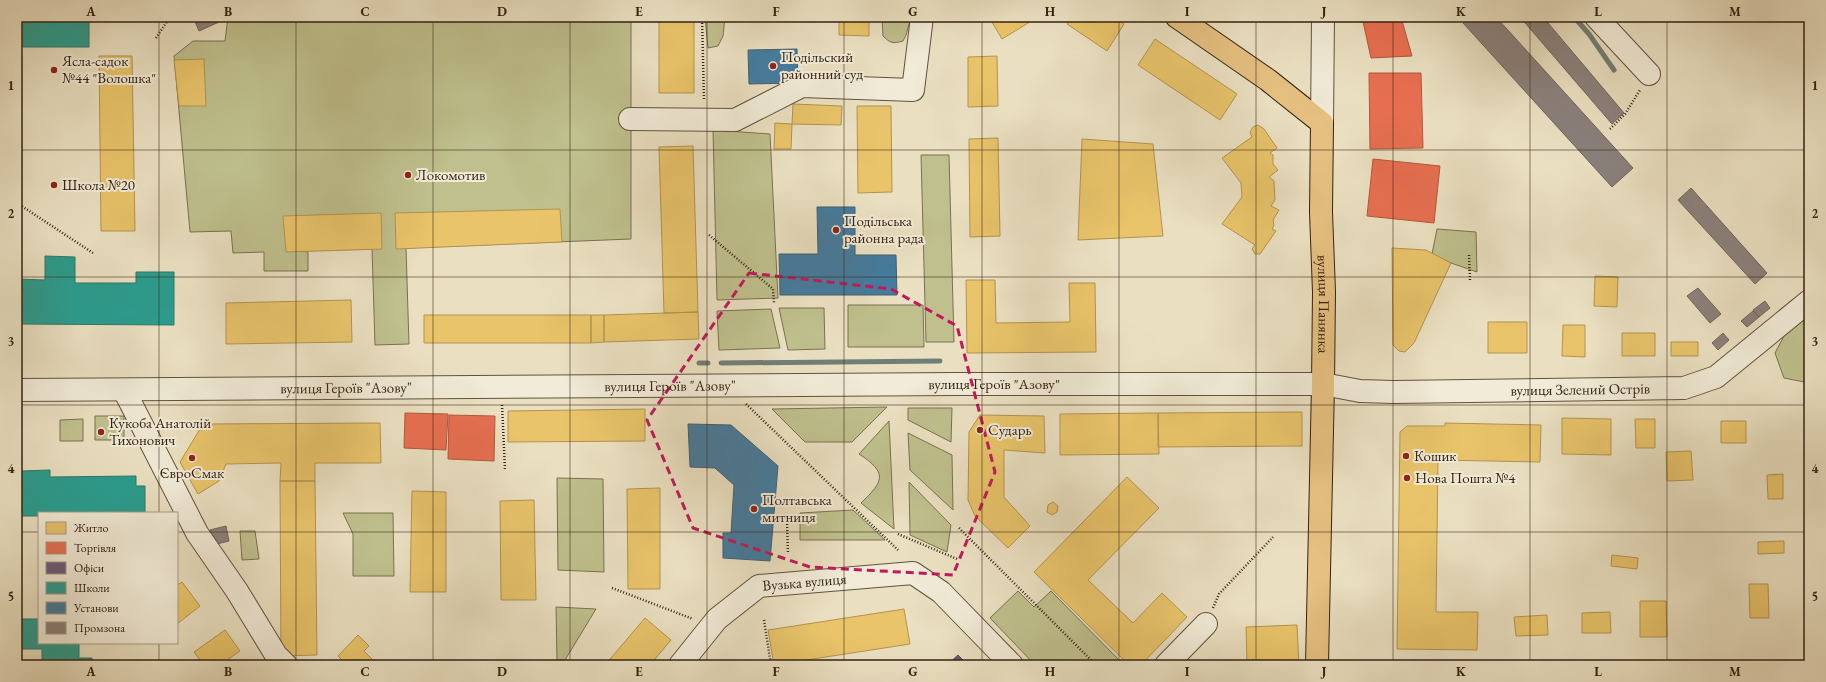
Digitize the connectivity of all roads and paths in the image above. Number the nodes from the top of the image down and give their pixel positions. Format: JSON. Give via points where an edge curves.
{"nodes":[{"id":1,"x":170,"y":17,"type":"edge"},
{"id":2,"x":702,"y":17,"type":"edge"},
{"id":3,"x":922,"y":17,"type":"edge"},
{"id":4,"x":1176,"y":17,"type":"edge"},
{"id":5,"x":1324,"y":17,"type":"edge"},
{"id":6,"x":1596,"y":17,"type":"edge"},
{"id":7,"x":156,"y":38,"type":"dead end"},
{"id":8,"x":1649,"y":74,"type":"joint"},
{"id":9,"x":630,"y":119,"type":"dead end"},
{"id":10,"x":705,"y":120,"type":"junction"},
{"id":11,"x":1322,"y":123,"type":"junction"},
{"id":12,"x":1610,"y":129,"type":"dead end"},
{"id":13,"x":17,"y":203,"type":"edge"},
{"id":14,"x":709,"y":235,"type":"dead end"},
{"id":15,"x":93,"y":253,"type":"dead end"},
{"id":16,"x":1469,"y":255,"type":"dead end"},
{"id":17,"x":1470,"y":280,"type":"dead end"},
{"id":18,"x":1809,"y":301,"type":"edge"},
{"id":19,"x":774,"y":304,"type":"dead end"},
{"id":20,"x":1323,"y":384,"type":"junction"},
{"id":21,"x":17,"y":390,"type":"edge"},
{"id":22,"x":124,"y":390,"type":"junction"},
{"id":23,"x":502,"y":400,"type":"dead end"},
{"id":24,"x":746,"y":404,"type":"dead end"},
{"id":25,"x":505,"y":470,"type":"dead end"},
{"id":26,"x":787,"y":520,"type":"dead end"},
{"id":27,"x":959,"y":528,"type":"dead end"},
{"id":28,"x":898,"y":534,"type":"dead end"},
{"id":29,"x":1273,"y":537,"type":"dead end"},
{"id":30,"x":898,"y":550,"type":"dead end"},
{"id":31,"x":788,"y":554,"type":"dead end"},
{"id":32,"x":957,"y":559,"type":"dead end"},
{"id":33,"x":612,"y":588,"type":"dead end"},
{"id":34,"x":695,"y":619,"type":"dead end"},
{"id":35,"x":764,"y":620,"type":"dead end"},
{"id":36,"x":1206,"y":624,"type":"joint"},
{"id":37,"x":286,"y":665,"type":"edge"},
{"id":38,"x":680,"y":665,"type":"edge"},
{"id":39,"x":770,"y":665,"type":"edge"},
{"id":40,"x":1012,"y":665,"type":"edge"},
{"id":41,"x":1096,"y":665,"type":"edge"},
{"id":42,"x":1166,"y":665,"type":"edge"},
{"id":43,"x":1317,"y":665,"type":"edge"}],
"edges":[{"from":1,"to":7,"type":"path"},
{"from":2,"to":10,"type":"path"},
{"from":3,"to":10,"type":"street","via":[[913,90],[802,86],[736,120]]},
{"from":4,"to":11,"type":"main road","via":[[1268,80]]},
{"from":5,"to":11,"type":"street"},
{"from":6,"to":8,"type":"street"},
{"from":8,"to":12,"type":"path","via":[[1625,114]]},
{"from":9,"to":10,"type":"street"},
{"from":11,"to":20,"type":"main road","name":"вулиця Панянка"},
{"from":13,"to":15,"type":"path"},
{"from":14,"to":19,"type":"path","via":[[773,289]]},
{"from":16,"to":17,"type":"path"},
{"from":18,"to":20,"type":"street","name":"вулиця Зелений Острів","via":[[1716,377],[1684,388],[1394,392],[1360,391]]},
{"from":20,"to":22,"type":"street","name":"вулиця Героїв \"Азову\""},
{"from":20,"to":43,"type":"main road","name":"вулиця Панянка"},
{"from":21,"to":22,"type":"street","name":"вулиця Героїв \"Азову\""},
{"from":22,"to":37,"type":"street","via":[[197,533],[237,591],[276,656]]},
{"from":23,"to":25,"type":"path"},
{"from":24,"to":30,"type":"path"},
{"from":26,"to":31,"type":"path"},
{"from":27,"to":41,"type":"path"},
{"from":28,"to":32,"type":"path"},
{"from":29,"to":36,"type":"path","via":[[1219,594]]},
{"from":33,"to":34,"type":"path"},
{"from":35,"to":39,"type":"path"},
{"from":36,"to":42,"type":"street"},
{"from":38,"to":40,"type":"street","name":"Вузька вулиця","via":[[717,619],[759,586],[913,573],[941,592]]}]}
